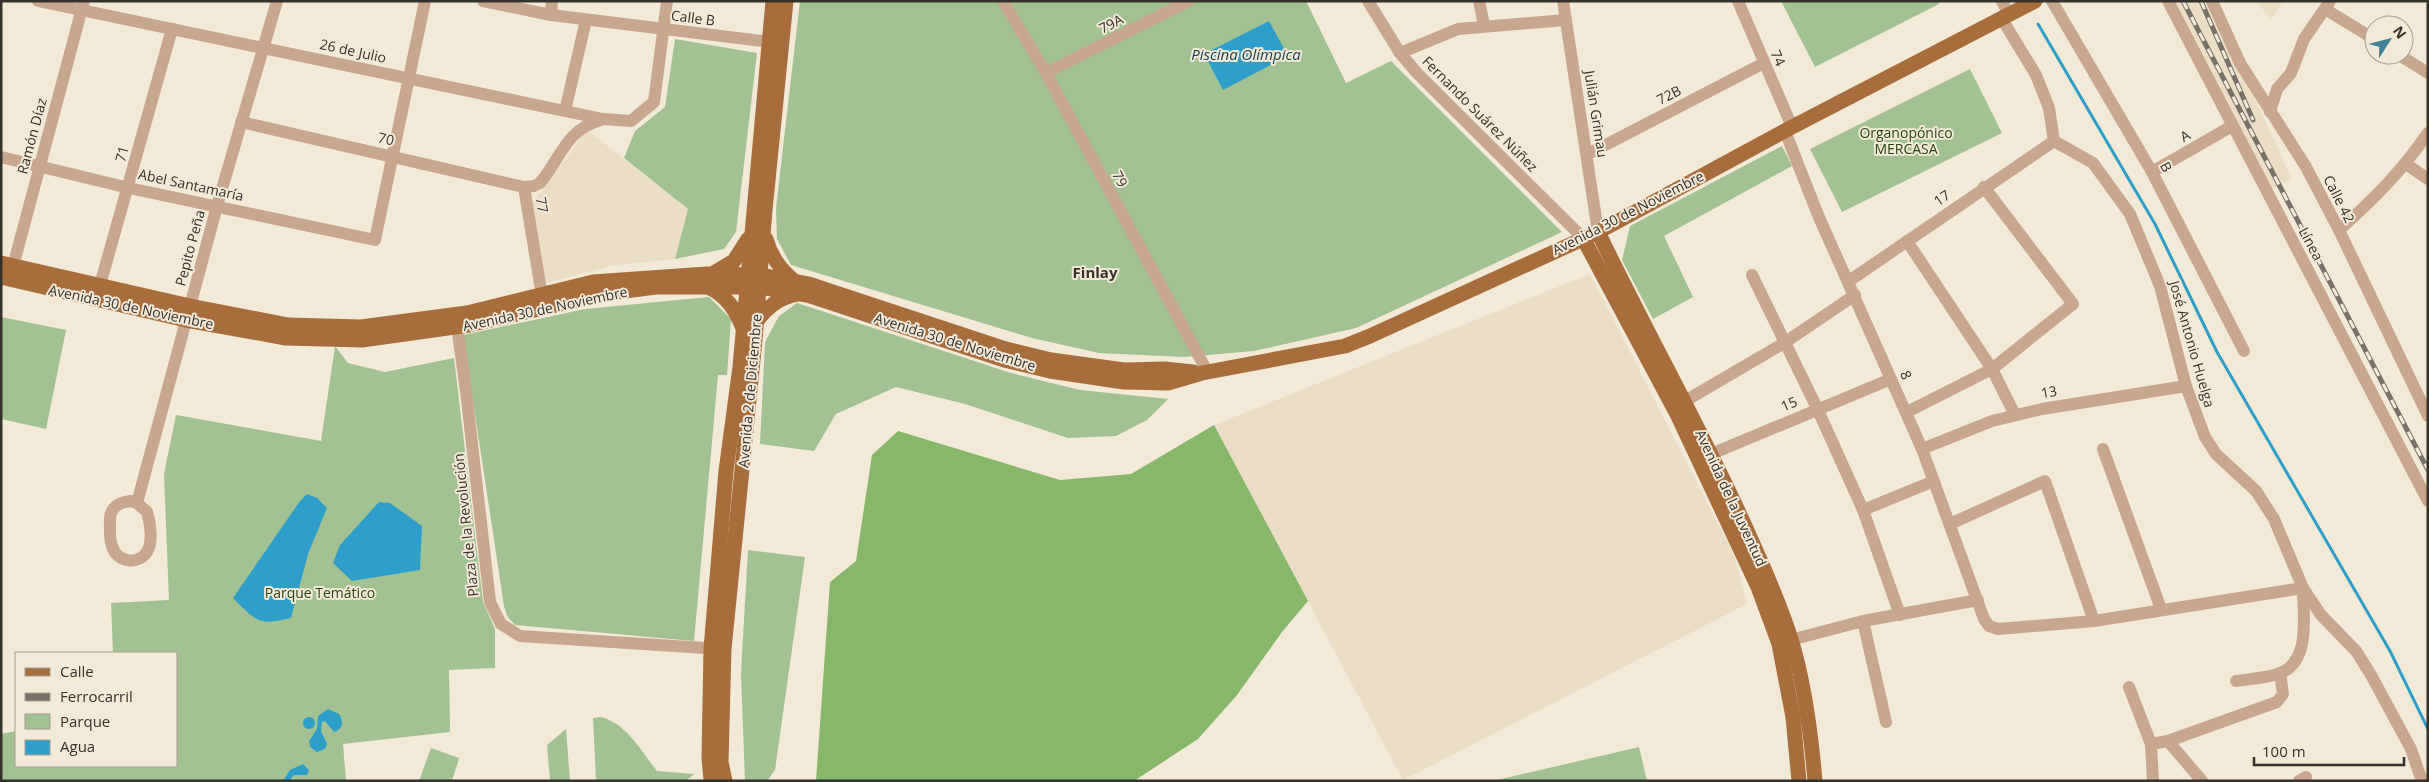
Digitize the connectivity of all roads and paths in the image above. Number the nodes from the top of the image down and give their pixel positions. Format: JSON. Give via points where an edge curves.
{"nodes":[{"id":1,"x":38,"y":1,"type":"edge"},
{"id":2,"x":277,"y":1,"type":"edge"},
{"id":3,"x":425,"y":1,"type":"edge"},
{"id":4,"x":483,"y":1,"type":"edge"},
{"id":5,"x":552,"y":1,"type":"edge"},
{"id":6,"x":667,"y":1,"type":"edge"},
{"id":7,"x":772,"y":1,"type":"edge"},
{"id":8,"x":786,"y":1,"type":"edge"},
{"id":9,"x":1003,"y":1,"type":"edge"},
{"id":10,"x":1188,"y":1,"type":"edge"},
{"id":11,"x":1368,"y":1,"type":"edge"},
{"id":12,"x":1479,"y":1,"type":"edge"},
{"id":13,"x":1563,"y":1,"type":"edge"},
{"id":14,"x":1738,"y":1,"type":"edge"},
{"id":15,"x":2002,"y":1,"type":"edge"},
{"id":16,"x":2035,"y":1,"type":"edge"},
{"id":17,"x":2052,"y":1,"type":"edge"},
{"id":18,"x":2168,"y":1,"type":"edge"},
{"id":19,"x":2212,"y":1,"type":"edge"},
{"id":20,"x":2327,"y":5,"type":"edge"},
{"id":21,"x":83,"y":6,"type":"edge"},
{"id":22,"x":551,"y":15,"type":"junction"},
{"id":23,"x":2006,"y":17,"type":"junction"},
{"id":24,"x":586,"y":20,"type":"junction"},
{"id":25,"x":1566,"y":20,"type":"junction"},
{"id":26,"x":1484,"y":25,"type":"junction"},
{"id":27,"x":172,"y":29,"type":"junction"},
{"id":28,"x":663,"y":30,"type":"junction"},
{"id":29,"x":2364,"y":32,"type":"edge"},
{"id":30,"x":775,"y":43,"type":"junction"},
{"id":31,"x":264,"y":47,"type":"junction"},
{"id":32,"x":1400,"y":53,"type":"junction"},
{"id":33,"x":1764,"y":63,"type":"junction"},
{"id":34,"x":2414,"y":64,"type":"edge"},
{"id":35,"x":1046,"y":73,"type":"junction"},
{"id":36,"x":2428,"y":73,"type":"edge"},
{"id":37,"x":409,"y":79,"type":"junction"},
{"id":38,"x":2277,"y":88,"type":"junction"},
{"id":39,"x":2259,"y":95,"type":"junction"},
{"id":40,"x":564,"y":111,"type":"junction"},
{"id":41,"x":2270,"y":112,"type":"junction"},
{"id":42,"x":603,"y":119,"type":"junction"},
{"id":43,"x":241,"y":122,"type":"junction"},
{"id":44,"x":2232,"y":126,"type":"junction"},
{"id":45,"x":1789,"y":129,"type":"junction"},
{"id":46,"x":2428,"y":133,"type":"edge"},
{"id":47,"x":2054,"y":141,"type":"junction"},
{"id":48,"x":1588,"y":154,"type":"junction"},
{"id":49,"x":393,"y":156,"type":"junction"},
{"id":50,"x":1,"y":157,"type":"edge"},
{"id":51,"x":2406,"y":164,"type":"junction"},
{"id":52,"x":39,"y":166,"type":"junction"},
{"id":53,"x":2152,"y":172,"type":"junction"},
{"id":54,"x":2428,"y":178,"type":"edge"},
{"id":55,"x":524,"y":186,"type":"junction"},
{"id":56,"x":1984,"y":187,"type":"junction"},
{"id":57,"x":129,"y":188,"type":"junction"},
{"id":58,"x":217,"y":206,"type":"junction"},
{"id":59,"x":1619,"y":220,"type":"junction"},
{"id":60,"x":2339,"y":230,"type":"junction"},
{"id":61,"x":757,"y":232,"type":"junction"},
{"id":62,"x":1598,"y":232,"type":"junction"},
{"id":63,"x":1583,"y":238,"type":"junction"},
{"id":64,"x":1907,"y":241,"type":"junction"},
{"id":65,"x":1563,"y":247,"type":"junction"},
{"id":66,"x":1592,"y":256,"type":"junction"},
{"id":67,"x":1612,"y":259,"type":"junction"},
{"id":68,"x":6,"y":271,"type":"edge"},
{"id":69,"x":1752,"y":275,"type":"dead end"},
{"id":70,"x":710,"y":280,"type":"junction"},
{"id":71,"x":754,"y":281,"type":"junction"},
{"id":72,"x":1849,"y":281,"type":"junction"},
{"id":73,"x":100,"y":285,"type":"junction"},
{"id":74,"x":796,"y":287,"type":"junction"},
{"id":75,"x":1855,"y":296,"type":"junction"},
{"id":76,"x":543,"y":302,"type":"junction"},
{"id":77,"x":188,"y":313,"type":"junction"},
{"id":78,"x":456,"y":321,"type":"junction"},
{"id":79,"x":756,"y":322,"type":"junction"},
{"id":80,"x":743,"y":330,"type":"junction"},
{"id":81,"x":1784,"y":343,"type":"junction"},
{"id":82,"x":2244,"y":352,"type":"dead end"},
{"id":83,"x":1992,"y":369,"type":"junction"},
{"id":84,"x":1204,"y":373,"type":"junction"},
{"id":85,"x":1891,"y":379,"type":"junction"},
{"id":86,"x":2186,"y":386,"type":"junction"},
{"id":87,"x":1685,"y":401,"type":"junction"},
{"id":88,"x":1817,"y":408,"type":"junction"},
{"id":89,"x":2427,"y":411,"type":"edge"},
{"id":90,"x":1907,"y":412,"type":"junction"},
{"id":91,"x":2015,"y":415,"type":"junction"},
{"id":92,"x":1922,"y":449,"type":"junction"},
{"id":93,"x":2103,"y":449,"type":"dead end"},
{"id":94,"x":1705,"y":456,"type":"junction"},
{"id":95,"x":1934,"y":481,"type":"junction"},
{"id":96,"x":2428,"y":501,"type":"edge"},
{"id":97,"x":137,"y":503,"type":"junction"},
{"id":98,"x":1862,"y":510,"type":"junction"},
{"id":99,"x":1950,"y":524,"type":"junction"},
{"id":100,"x":2303,"y":588,"type":"junction"},
{"id":101,"x":1978,"y":600,"type":"junction"},
{"id":102,"x":2161,"y":609,"type":"junction"},
{"id":103,"x":1900,"y":615,"type":"junction"},
{"id":104,"x":1863,"y":621,"type":"junction"},
{"id":105,"x":2094,"y":621,"type":"junction"},
{"id":106,"x":1785,"y":642,"type":"junction"},
{"id":107,"x":718,"y":649,"type":"junction"},
{"id":108,"x":2280,"y":673,"type":"junction"},
{"id":109,"x":2236,"y":681,"type":"dead end"},
{"id":110,"x":2129,"y":687,"type":"dead end"},
{"id":111,"x":1886,"y":722,"type":"dead end"},
{"id":112,"x":2168,"y":741,"type":"junction"},
{"id":113,"x":2151,"y":744,"type":"junction"},
{"id":114,"x":711,"y":781,"type":"edge"},
{"id":115,"x":724,"y":781,"type":"edge"},
{"id":116,"x":1799,"y":781,"type":"edge"},
{"id":117,"x":1815,"y":781,"type":"edge"},
{"id":118,"x":2153,"y":781,"type":"edge"},
{"id":119,"x":2202,"y":781,"type":"edge"},
{"id":120,"x":2422,"y":781,"type":"edge"}],
"edges":[{"from":1,"to":21,"type":"street","name":"26 de Julio"},
{"from":2,"to":31,"type":"street","name":"Pepito Peña"},
{"from":3,"to":37,"type":"street"},
{"from":4,"to":22,"type":"street","name":"Calle B"},
{"from":5,"to":22,"type":"street"},
{"from":6,"to":28,"type":"street"},
{"from":7,"to":30,"type":"main road","name":"Avenida 2 de Diciembre"},
{"from":8,"to":30,"type":"main road","name":"Avenida 2 de Diciembre"},
{"from":9,"to":35,"type":"street","name":"79"},
{"from":10,"to":35,"type":"street","name":"79A"},
{"from":11,"to":32,"type":"street","name":"Fernando Suárez Núñez"},
{"from":12,"to":26,"type":"street"},
{"from":13,"to":25,"type":"street","name":"Julián Grimau"},
{"from":14,"to":33,"type":"street","name":"74"},
{"from":15,"to":23,"type":"street"},
{"from":16,"to":23,"type":"main road","name":"Avenida 30 de Noviembre"},
{"from":17,"to":53,"type":"street","name":"B"},
{"from":18,"to":44,"type":"street","name":"Línea"},
{"from":19,"to":39,"type":"street","name":"Calle 42","via":[[2240,63]]},
{"from":20,"to":29,"type":"street"},
{"from":20,"to":38,"type":"street","via":[[2304,39],[2291,72]]},
{"from":21,"to":27,"type":"street","name":"26 de Julio"},
{"from":21,"to":52,"type":"street","name":"Ramón Díaz"},
{"from":22,"to":24,"type":"street","name":"Calle B"},
{"from":23,"to":45,"type":"main road","name":"Avenida 30 de Noviembre"},
{"from":23,"to":47,"type":"street","via":[[2049,108]]},
{"from":24,"to":28,"type":"street","name":"Calle B"},
{"from":24,"to":40,"type":"street"},
{"from":25,"to":26,"type":"street"},
{"from":25,"to":48,"type":"street","name":"Julián Grimau"},
{"from":26,"to":32,"type":"street","via":[[1458,29]]},
{"from":27,"to":31,"type":"street","name":"26 de Julio"},
{"from":27,"to":57,"type":"street","name":"71"},
{"from":28,"to":30,"type":"street","name":"Calle B"},
{"from":28,"to":42,"type":"street","name":"26 de Julio","via":[[654,102],[632,121]]},
{"from":30,"to":61,"type":"main road","name":"Avenida 2 de Diciembre"},
{"from":31,"to":37,"type":"street","name":"26 de Julio"},
{"from":31,"to":43,"type":"street","name":"Pepito Peña"},
{"from":32,"to":63,"type":"street","name":"Fernando Suárez Núñez","via":[[1416,73]]},
{"from":33,"to":45,"type":"street","name":"74"},
{"from":33,"to":48,"type":"street","name":"72B"},
{"from":34,"to":36,"type":"street"},
{"from":35,"to":84,"type":"street","name":"79"},
{"from":37,"to":40,"type":"street","name":"26 de Julio"},
{"from":37,"to":49,"type":"street"},
{"from":38,"to":39,"type":"street"},
{"from":38,"to":41,"type":"street"},
{"from":39,"to":41,"type":"street","name":"Calle 42"},
{"from":40,"to":42,"type":"street","name":"26 de Julio"},
{"from":41,"to":60,"type":"street","name":"Calle 42","via":[[2306,167]]},
{"from":42,"to":55,"type":"street","name":"77","via":[[584,125],[566,144],[540,183]]},
{"from":43,"to":49,"type":"street","name":"70"},
{"from":43,"to":58,"type":"street","name":"Pepito Peña"},
{"from":44,"to":53,"type":"street","name":"A"},
{"from":44,"to":96,"type":"street","name":"Línea"},
{"from":45,"to":59,"type":"main road","name":"Avenida 30 de Noviembre"},
{"from":45,"to":72,"type":"street","name":"8","via":[[1818,215]]},
{"from":46,"to":51,"type":"street"},
{"from":47,"to":56,"type":"street","name":"17"},
{"from":47,"to":86,"type":"street","name":"José Antonio Huelga","via":[[2093,163],[2130,214],[2160,286]]},
{"from":48,"to":62,"type":"street","name":"Julián Grimau"},
{"from":49,"to":55,"type":"street","name":"70"},
{"from":49,"to":58,"type":"street","name":"Abel Santamaría","via":[[375,240]]},
{"from":50,"to":52,"type":"street","name":"Abel Santamaría"},
{"from":51,"to":54,"type":"street"},
{"from":51,"to":60,"type":"street"},
{"from":52,"to":57,"type":"street","name":"Abel Santamaría"},
{"from":52,"to":68,"type":"street","name":"Ramón Díaz"},
{"from":53,"to":82,"type":"street","name":"B"},
{"from":55,"to":76,"type":"street","name":"77"},
{"from":56,"to":64,"type":"street","name":"17"},
{"from":56,"to":83,"type":"street","via":[[2073,304]]},
{"from":57,"to":58,"type":"street","name":"Abel Santamaría"},
{"from":57,"to":73,"type":"street","name":"71"},
{"from":58,"to":77,"type":"street","name":"Pepito Peña"},
{"from":59,"to":62,"type":"main road","name":"Avenida 30 de Noviembre"},
{"from":59,"to":67,"type":"main road"},
{"from":60,"to":89,"type":"street","name":"Calle 42"},
{"from":61,"to":70,"type":"main road","via":[[734,261]]},
{"from":61,"to":71,"type":"main road","name":"Avenida 2 de Diciembre"},
{"from":61,"to":74,"type":"main road","via":[[777,265]]},
{"from":62,"to":63,"type":"main road","name":"Avenida 30 de Noviembre"},
{"from":62,"to":67,"type":"main road","name":"Avenida de la Juventud"},
{"from":63,"to":65,"type":"main road","name":"Avenida 30 de Noviembre"},
{"from":63,"to":66,"type":"main road","name":"Avenida de la Juventud"},
{"from":64,"to":72,"type":"street","name":"17"},
{"from":64,"to":83,"type":"street"},
{"from":65,"to":66,"type":"main road"},
{"from":65,"to":84,"type":"main road","name":"Avenida 30 de Noviembre","via":[[1345,346]]},
{"from":66,"to":94,"type":"main road","name":"Avenida de la Juventud","via":[[1678,416]]},
{"from":67,"to":87,"type":"main road","name":"Avenida de la Juventud"},
{"from":68,"to":73,"type":"main road","name":"Avenida 30 de Noviembre"},
{"from":68,"to":77,"type":"main road","name":"Avenida 30 de Noviembre"},
{"from":69,"to":81,"type":"street"},
{"from":70,"to":71,"type":"main road","name":"Avenida 30 de Noviembre"},
{"from":70,"to":76,"type":"main road","name":"Avenida 30 de Noviembre","via":[[593,282]]},
{"from":70,"to":80,"type":"main road","via":[[736,312]]},
{"from":71,"to":74,"type":"main road","name":"Avenida 30 de Noviembre"},
{"from":71,"to":79,"type":"main road","name":"Avenida 2 de Diciembre"},
{"from":71,"to":80,"type":"main road","name":"Avenida 2 de Diciembre"},
{"from":72,"to":75,"type":"street","name":"8"},
{"from":73,"to":77,"type":"main road","name":"Avenida 30 de Noviembre"},
{"from":74,"to":79,"type":"main road","via":[[790,295],[764,311]]},
{"from":74,"to":84,"type":"main road","name":"Avenida 30 de Noviembre","via":[[1004,360],[1050,371],[1124,382],[1168,383]]},
{"from":75,"to":81,"type":"street"},
{"from":75,"to":85,"type":"street","name":"8"},
{"from":76,"to":78,"type":"main road","name":"Avenida 30 de Noviembre"},
{"from":77,"to":78,"type":"main road","name":"Avenida 30 de Noviembre","via":[[288,325],[361,327]]},
{"from":77,"to":97,"type":"street","name":"Pepito Peña"},
{"from":78,"to":107,"type":"street","name":"Plaza de la Revolución","via":[[490,602],[501,624],[520,636]]},
{"from":79,"to":107,"type":"main road","name":"Avenida 2 de Diciembre"},
{"from":80,"to":107,"type":"main road","name":"Avenida 2 de Diciembre","via":[[726,471]]},
{"from":81,"to":87,"type":"street"},
{"from":81,"to":88,"type":"street"},
{"from":83,"to":90,"type":"street"},
{"from":83,"to":91,"type":"street"},
{"from":85,"to":88,"type":"street","name":"15"},
{"from":85,"to":90,"type":"street","name":"8"},
{"from":86,"to":91,"type":"street","name":"13"},
{"from":86,"to":100,"type":"street","name":"José Antonio Huelga","via":[[2205,437],[2216,454],[2256,491],[2274,519]]},
{"from":87,"to":94,"type":"main road","name":"Avenida de la Juventud"},
{"from":88,"to":94,"type":"street","name":"15"},
{"from":88,"to":98,"type":"street"},
{"from":90,"to":92,"type":"street","name":"8"},
{"from":91,"to":92,"type":"street","name":"13"},
{"from":92,"to":95,"type":"street","name":"8"},
{"from":93,"to":102,"type":"street"},
{"from":94,"to":106,"type":"main road","name":"Avenida de la Juventud","via":[[1764,584]]},
{"from":95,"to":98,"type":"street"},
{"from":95,"to":99,"type":"street","name":"8"},
{"from":97,"to":97,"type":"street","via":[[149,518],[150,544],[144,555],[127,560],[120,558],[112,548],[110,515],[118,504]]},
{"from":98,"to":103,"type":"street"},
{"from":99,"to":101,"type":"street","name":"8"},
{"from":99,"to":105,"type":"street","via":[[2045,481]]},
{"from":100,"to":102,"type":"street"},
{"from":100,"to":108,"type":"street","via":[[2304,637],[2300,652]]},
{"from":100,"to":120,"type":"street","name":"José Antonio Huelga","via":[[2321,615],[2356,651],[2411,749]]},
{"from":101,"to":103,"type":"street"},
{"from":101,"to":105,"type":"street","name":"8","via":[[1984,619],[1998,629]]},
{"from":102,"to":105,"type":"street"},
{"from":103,"to":104,"type":"street"},
{"from":104,"to":106,"type":"street"},
{"from":104,"to":111,"type":"street"},
{"from":106,"to":116,"type":"main road","name":"Avenida de la Juventud"},
{"from":106,"to":117,"type":"main road","name":"Avenida de la Juventud","via":[[1810,724]]},
{"from":107,"to":114,"type":"main road","name":"Avenida 2 de Diciembre","via":[[709,757]]},
{"from":107,"to":115,"type":"main road","name":"Avenida 2 de Diciembre"},
{"from":108,"to":109,"type":"street"},
{"from":108,"to":112,"type":"street","via":[[2283,694],[2277,702]]},
{"from":110,"to":113,"type":"street"},
{"from":112,"to":113,"type":"street"},
{"from":112,"to":119,"type":"street"},
{"from":113,"to":118,"type":"street"}]}
